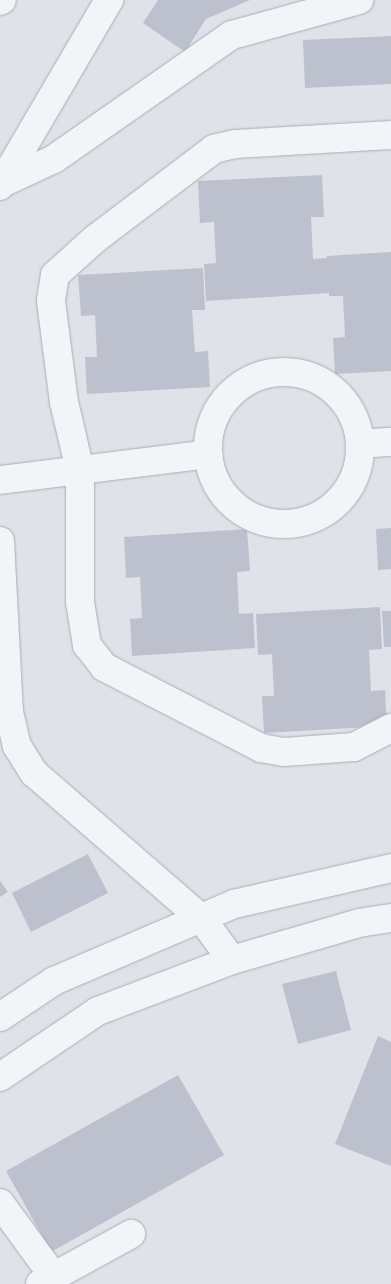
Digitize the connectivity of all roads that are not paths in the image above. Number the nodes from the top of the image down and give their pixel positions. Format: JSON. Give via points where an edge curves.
{"nodes":[{"id":1,"x":109,"y":0,"type":"edge"},
{"id":2,"x":359,"y":0,"type":"edge"},
{"id":3,"x":391,"y":136,"type":"edge"},
{"id":4,"x":1,"y":184,"type":"edge"},
{"id":5,"x":391,"y":442,"type":"edge"},
{"id":6,"x":360,"y":444,"type":"junction"},
{"id":7,"x":208,"y":454,"type":"junction"},
{"id":8,"x":80,"y":470,"type":"junction"},
{"id":9,"x":0,"y":480,"type":"edge"},
{"id":10,"x":0,"y":541,"type":"edge"},
{"id":11,"x":391,"y":728,"type":"edge"},
{"id":12,"x":8,"y":746,"type":"edge"},
{"id":13,"x":391,"y":868,"type":"edge"},
{"id":14,"x":201,"y":918,"type":"junction"},
{"id":15,"x":391,"y":918,"type":"edge"},
{"id":16,"x":232,"y":960,"type":"junction"},
{"id":17,"x":0,"y":1017,"type":"edge"},
{"id":18,"x":0,"y":1077,"type":"edge"},
{"id":19,"x":0,"y":1203,"type":"edge"},
{"id":20,"x":131,"y":1234,"type":"dead end"},
{"id":21,"x":47,"y":1280,"type":"edge"}],
"edges":[{"from":1,"to":4,"type":"street"},
{"from":2,"to":4,"type":"street","via":[[232,35],[54,160]]},
{"from":3,"to":8,"type":"street","via":[[235,144],[214,149],[95,239],[55,275],[51,301],[64,402]]},
{"from":5,"to":6,"type":"street"},
{"from":6,"to":7,"type":"street","via":[[361,456],[352,485],[336,506],[312,520],[286,525],[262,522],[238,510],[219,490],[209,466]]},
{"from":6,"to":7,"type":"street","via":[[359,430],[348,405],[330,386],[306,374],[280,371],[254,377],[232,392],[215,413],[208,439]]},
{"from":7,"to":8,"type":"street"},
{"from":8,"to":9,"type":"street"},
{"from":8,"to":11,"type":"street","via":[[80,602],[87,645],[104,667],[261,748],[284,752],[354,747]]},
{"from":10,"to":12,"type":"street"},
{"from":12,"to":14,"type":"street","via":[[34,773]]},
{"from":13,"to":14,"type":"street","via":[[234,904]]},
{"from":14,"to":16,"type":"street"},
{"from":14,"to":17,"type":"street","via":[[54,981]]},
{"from":15,"to":16,"type":"street","via":[[359,923]]},
{"from":16,"to":18,"type":"street","via":[[98,1012]]},
{"from":19,"to":21,"type":"street"},
{"from":20,"to":21,"type":"street"}]}
